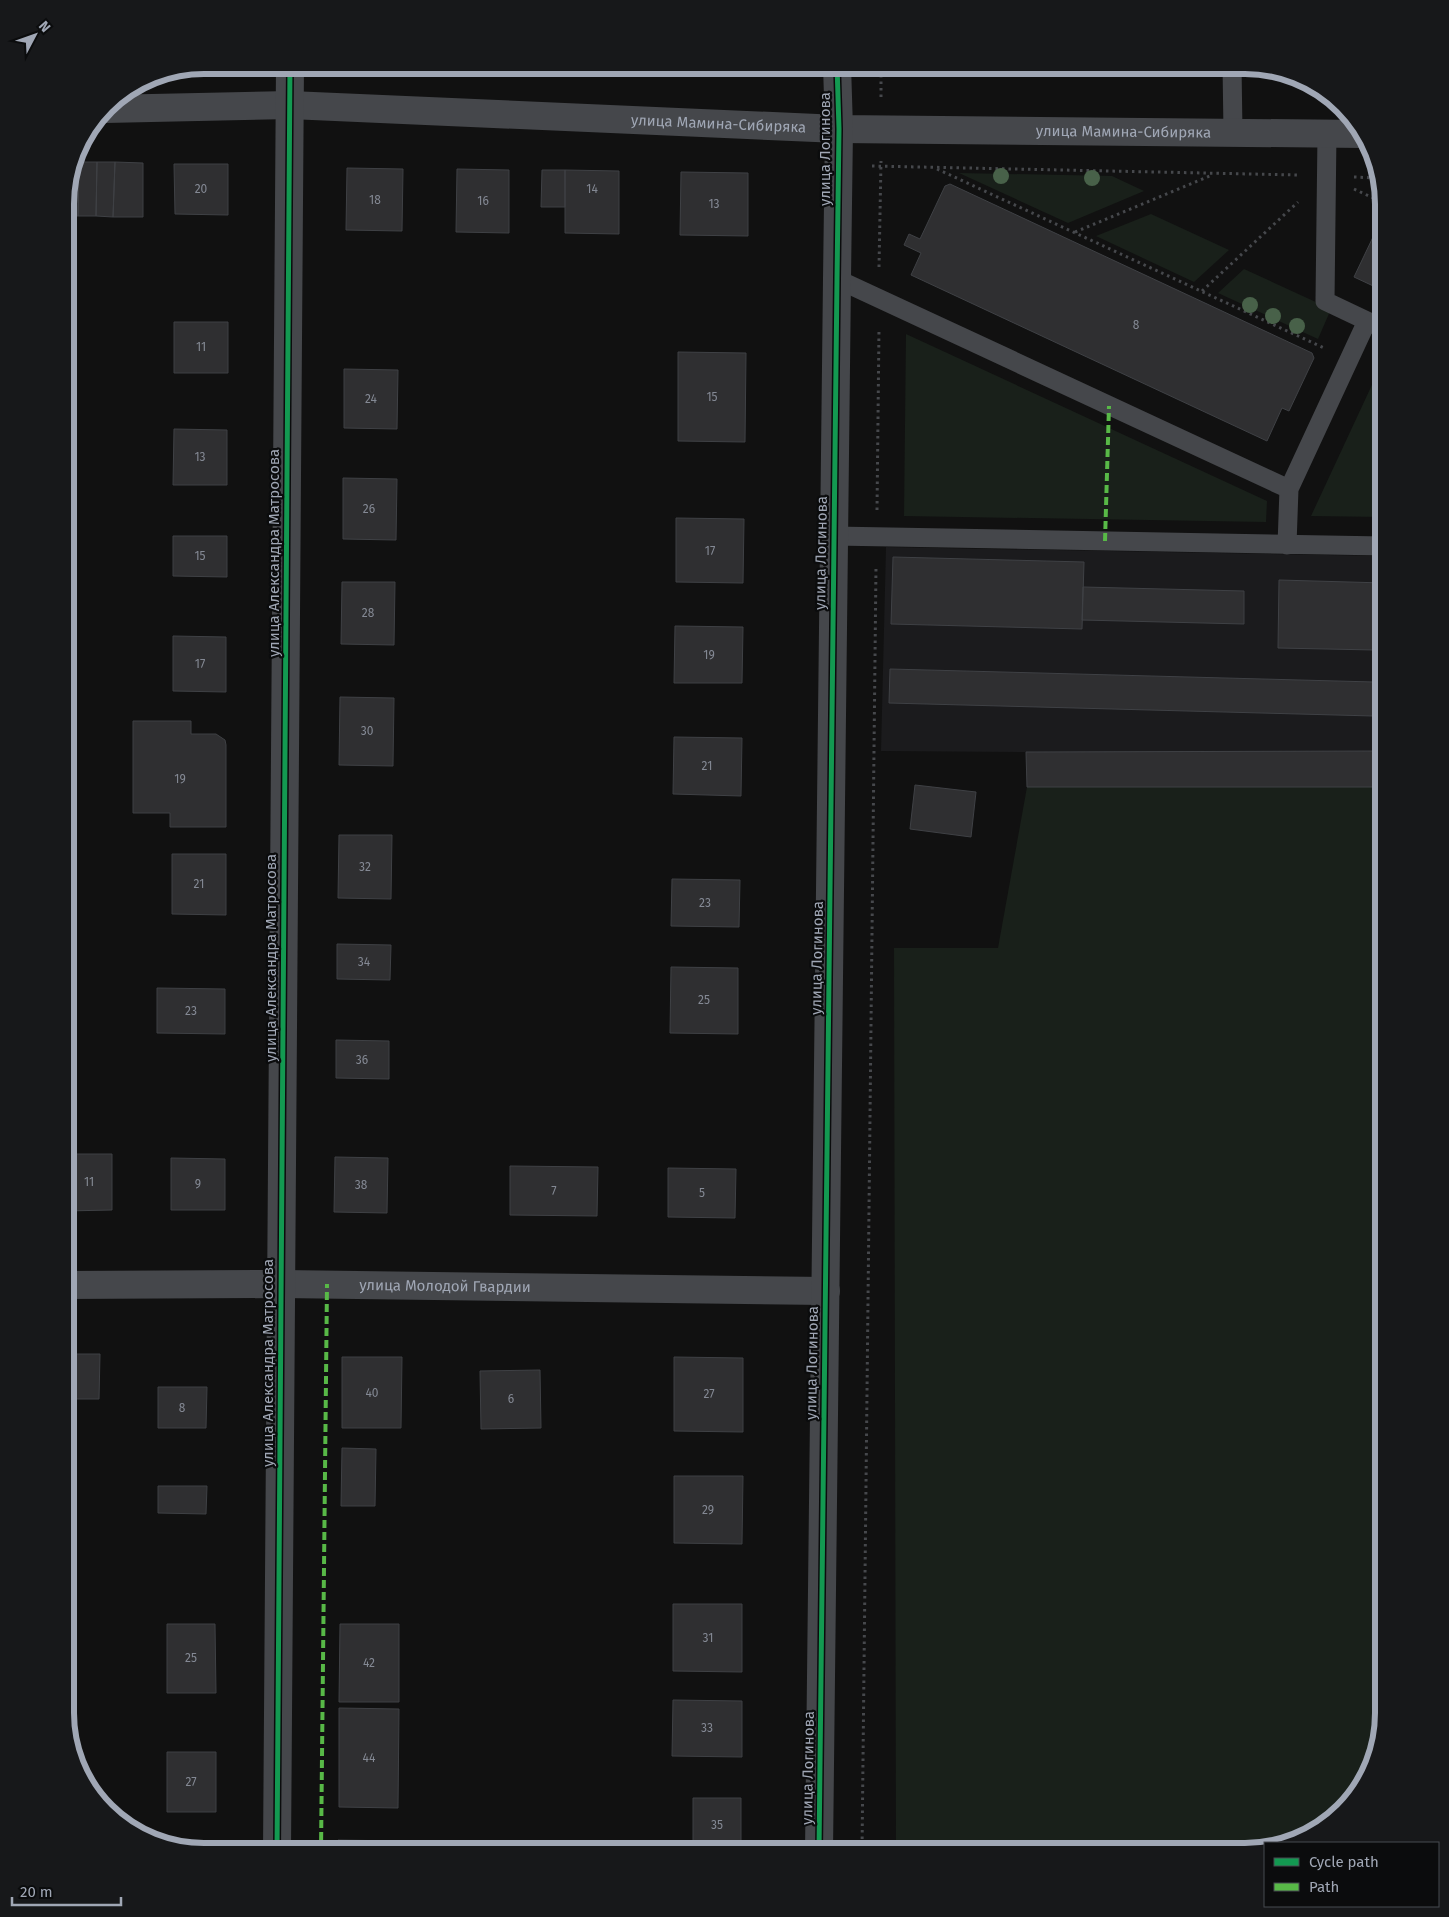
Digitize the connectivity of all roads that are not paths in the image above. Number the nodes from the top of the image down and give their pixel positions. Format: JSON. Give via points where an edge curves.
{"nodes":[{"id":1,"x":290,"y":74,"type":"edge"},
{"id":2,"x":838,"y":74,"type":"edge"},
{"id":3,"x":1232,"y":74,"type":"edge"},
{"id":4,"x":290,"y":105,"type":"junction"},
{"id":5,"x":115,"y":109,"type":"edge"},
{"id":6,"x":839,"y":129,"type":"junction"},
{"id":7,"x":1233,"y":132,"type":"junction"},
{"id":8,"x":1326,"y":133,"type":"junction"},
{"id":9,"x":1354,"y":134,"type":"edge"},
{"id":10,"x":837,"y":279,"type":"junction"},
{"id":11,"x":1375,"y":325,"type":"edge"},
{"id":12,"x":1375,"y":326,"type":"edge"},
{"id":13,"x":1289,"y":489,"type":"junction"},
{"id":14,"x":834,"y":536,"type":"junction"},
{"id":15,"x":1287,"y":545,"type":"junction"},
{"id":16,"x":1375,"y":546,"type":"edge"},
{"id":17,"x":282,"y":1284,"type":"junction"},
{"id":18,"x":74,"y":1285,"type":"edge"},
{"id":19,"x":826,"y":1291,"type":"junction"},
{"id":20,"x":277,"y":1843,"type":"edge"},
{"id":21,"x":819,"y":1843,"type":"edge"}],
"edges":[{"from":1,"to":4,"type":"street","name":"улица Александра Матросова"},
{"from":2,"to":6,"type":"street","name":"улица Логинова"},
{"from":3,"to":7,"type":"lane"},
{"from":4,"to":5,"type":"street","name":"улица Мамина-Сибиряка"},
{"from":4,"to":6,"type":"street","name":"улица Мамина-Сибиряка"},
{"from":4,"to":17,"type":"street","name":"улица Александра Матросова"},
{"from":6,"to":7,"type":"street","name":"улица Мамина-Сибиряка"},
{"from":6,"to":10,"type":"street","name":"улица Логинова"},
{"from":7,"to":8,"type":"street","name":"улица Мамина-Сибиряка"},
{"from":8,"to":9,"type":"street","name":"улица Мамина-Сибиряка"},
{"from":8,"to":11,"type":"lane","via":[[1325,301]]},
{"from":10,"to":13,"type":"lane"},
{"from":10,"to":14,"type":"street","name":"улица Логинова"},
{"from":12,"to":13,"type":"lane","via":[[1349,359]]},
{"from":13,"to":15,"type":"lane"},
{"from":14,"to":15,"type":"lane"},
{"from":14,"to":19,"type":"street","name":"улица Логинова"},
{"from":15,"to":16,"type":"lane"},
{"from":17,"to":18,"type":"street","name":"улица Молодой Гвардии"},
{"from":17,"to":19,"type":"street","name":"улица Молодой Гвардии"},
{"from":17,"to":20,"type":"street","name":"улица Александра Матросова"},
{"from":19,"to":21,"type":"street","name":"улица Логинова"}]}
